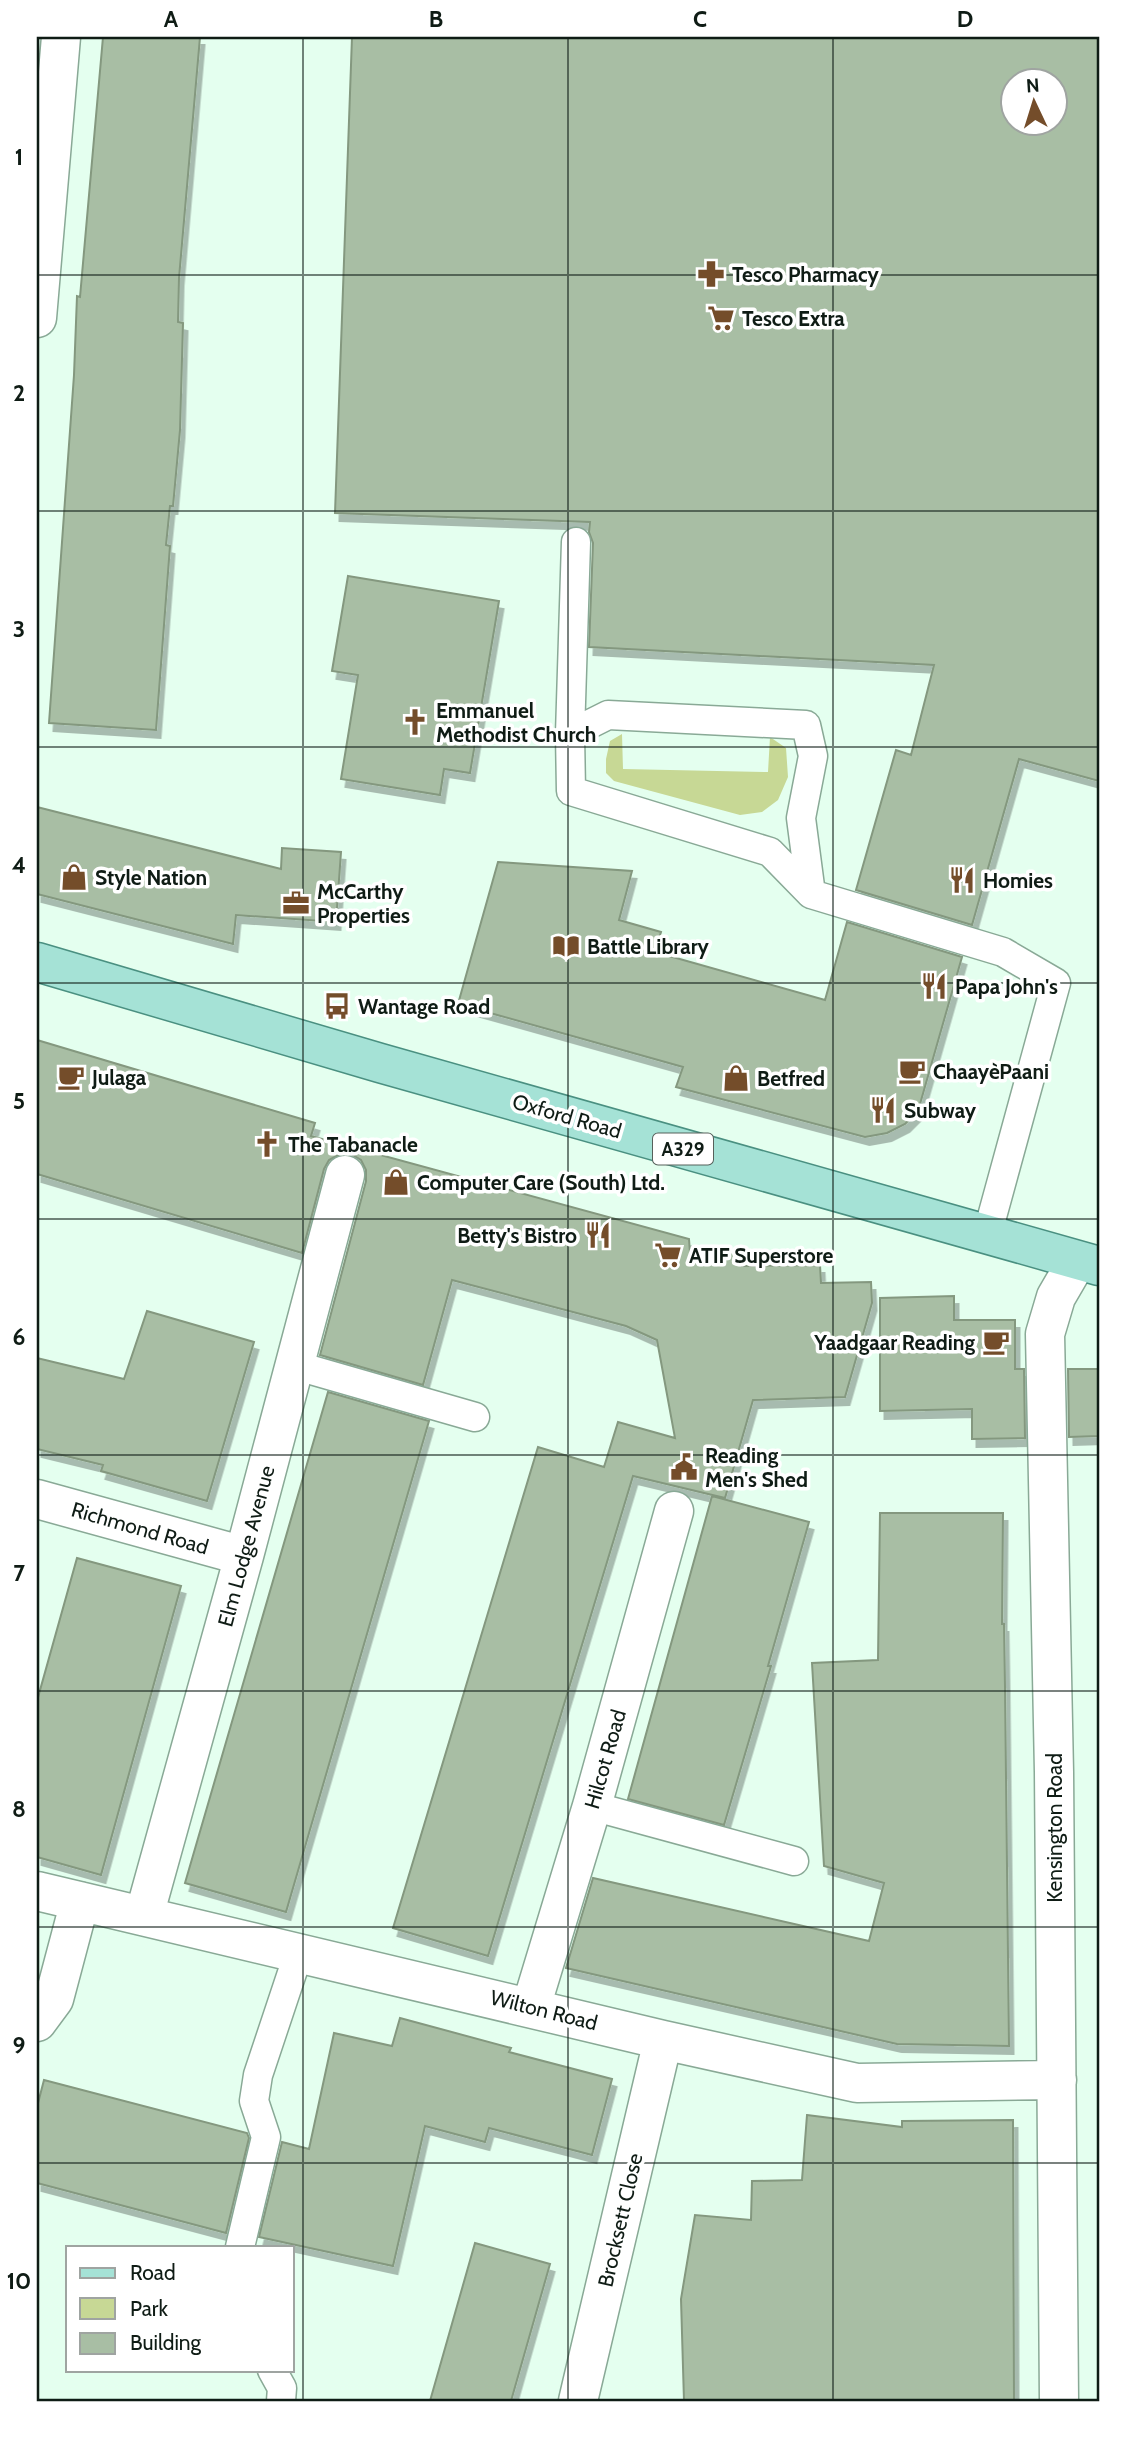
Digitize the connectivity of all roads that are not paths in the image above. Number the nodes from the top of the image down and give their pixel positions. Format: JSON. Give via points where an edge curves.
{"nodes":[{"id":1,"x":61,"y":37,"type":"edge"},
{"id":2,"x":37,"y":318,"type":"edge"},
{"id":3,"x":576,"y":542,"type":"dead end"},
{"id":4,"x":570,"y":734,"type":"junction"},
{"id":5,"x":811,"y":894,"type":"junction"},
{"id":6,"x":37,"y":962,"type":"edge"},
{"id":7,"x":345,"y":1175,"type":"dead end"},
{"id":8,"x":987,"y":1235,"type":"junction"},
{"id":9,"x":1088,"y":1264,"type":"edge"},
{"id":10,"x":294,"y":1364,"type":"junction"},
{"id":11,"x":475,"y":1416,"type":"dead end"},
{"id":12,"x":37,"y":1499,"type":"edge"},
{"id":13,"x":674,"y":1511,"type":"dead end"},
{"id":14,"x":244,"y":1556,"type":"junction"},
{"id":15,"x":592,"y":1807,"type":"junction"},
{"id":16,"x":794,"y":1861,"type":"dead end"},
{"id":17,"x":37,"y":1891,"type":"edge"},
{"id":18,"x":80,"y":1901,"type":"junction"},
{"id":19,"x":144,"y":1916,"type":"junction"},
{"id":20,"x":299,"y":1952,"type":"junction"},
{"id":21,"x":531,"y":2007,"type":"junction"},
{"id":22,"x":37,"y":2022,"type":"edge"},
{"id":23,"x":663,"y":2040,"type":"junction"},
{"id":24,"x":1057,"y":2080,"type":"junction"},
{"id":25,"x":240,"y":2246,"type":"edge"},
{"id":26,"x":273,"y":2372,"type":"edge"},
{"id":27,"x":281,"y":2401,"type":"edge"},
{"id":28,"x":578,"y":2401,"type":"edge"},
{"id":29,"x":1059,"y":2401,"type":"edge"}],
"edges":[{"from":1,"to":2,"type":"street"},
{"from":3,"to":4,"type":"lane"},
{"from":4,"to":5,"type":"lane","via":[[571,791],[770,852]]},
{"from":4,"to":5,"type":"lane","via":[[608,715],[806,725],[813,756],[801,818]]},
{"from":5,"to":8,"type":"lane","via":[[1003,952],[1056,982]]},
{"from":6,"to":8,"type":"main road","name":"Oxford Road","number":"A329"},
{"from":7,"to":10,"type":"street","name":"Elm Lodge Avenue"},
{"from":8,"to":9,"type":"main road","name":"Oxford Road","number":"A329"},
{"from":9,"to":24,"type":"street","name":"Kensington Road","via":[[1056,1297],[1045,1334]]},
{"from":10,"to":11,"type":"lane"},
{"from":10,"to":14,"type":"street","name":"Elm Lodge Avenue"},
{"from":12,"to":14,"type":"street","name":"Richmond Road"},
{"from":13,"to":15,"type":"street","name":"Hilcot Road"},
{"from":14,"to":19,"type":"street","name":"Elm Lodge Avenue"},
{"from":15,"to":16,"type":"lane"},
{"from":15,"to":21,"type":"street","name":"Hilcot Road"},
{"from":17,"to":18,"type":"street","name":"Wilton Road"},
{"from":18,"to":19,"type":"street","name":"Wilton Road"},
{"from":18,"to":22,"type":"street","via":[[54,1999]]},
{"from":19,"to":20,"type":"street","name":"Wilton Road"},
{"from":20,"to":21,"type":"street","name":"Wilton Road"},
{"from":20,"to":25,"type":"lane","via":[[258,2075],[254,2101],[266,2137]]},
{"from":21,"to":23,"type":"street","name":"Wilton Road"},
{"from":23,"to":24,"type":"street","name":"Wilton Road","via":[[857,2083]]},
{"from":23,"to":28,"type":"street","name":"Brocksett Close"},
{"from":24,"to":29,"type":"street","name":"Kensington Road"},
{"from":26,"to":27,"type":"lane","via":[[282,2388]]}]}
